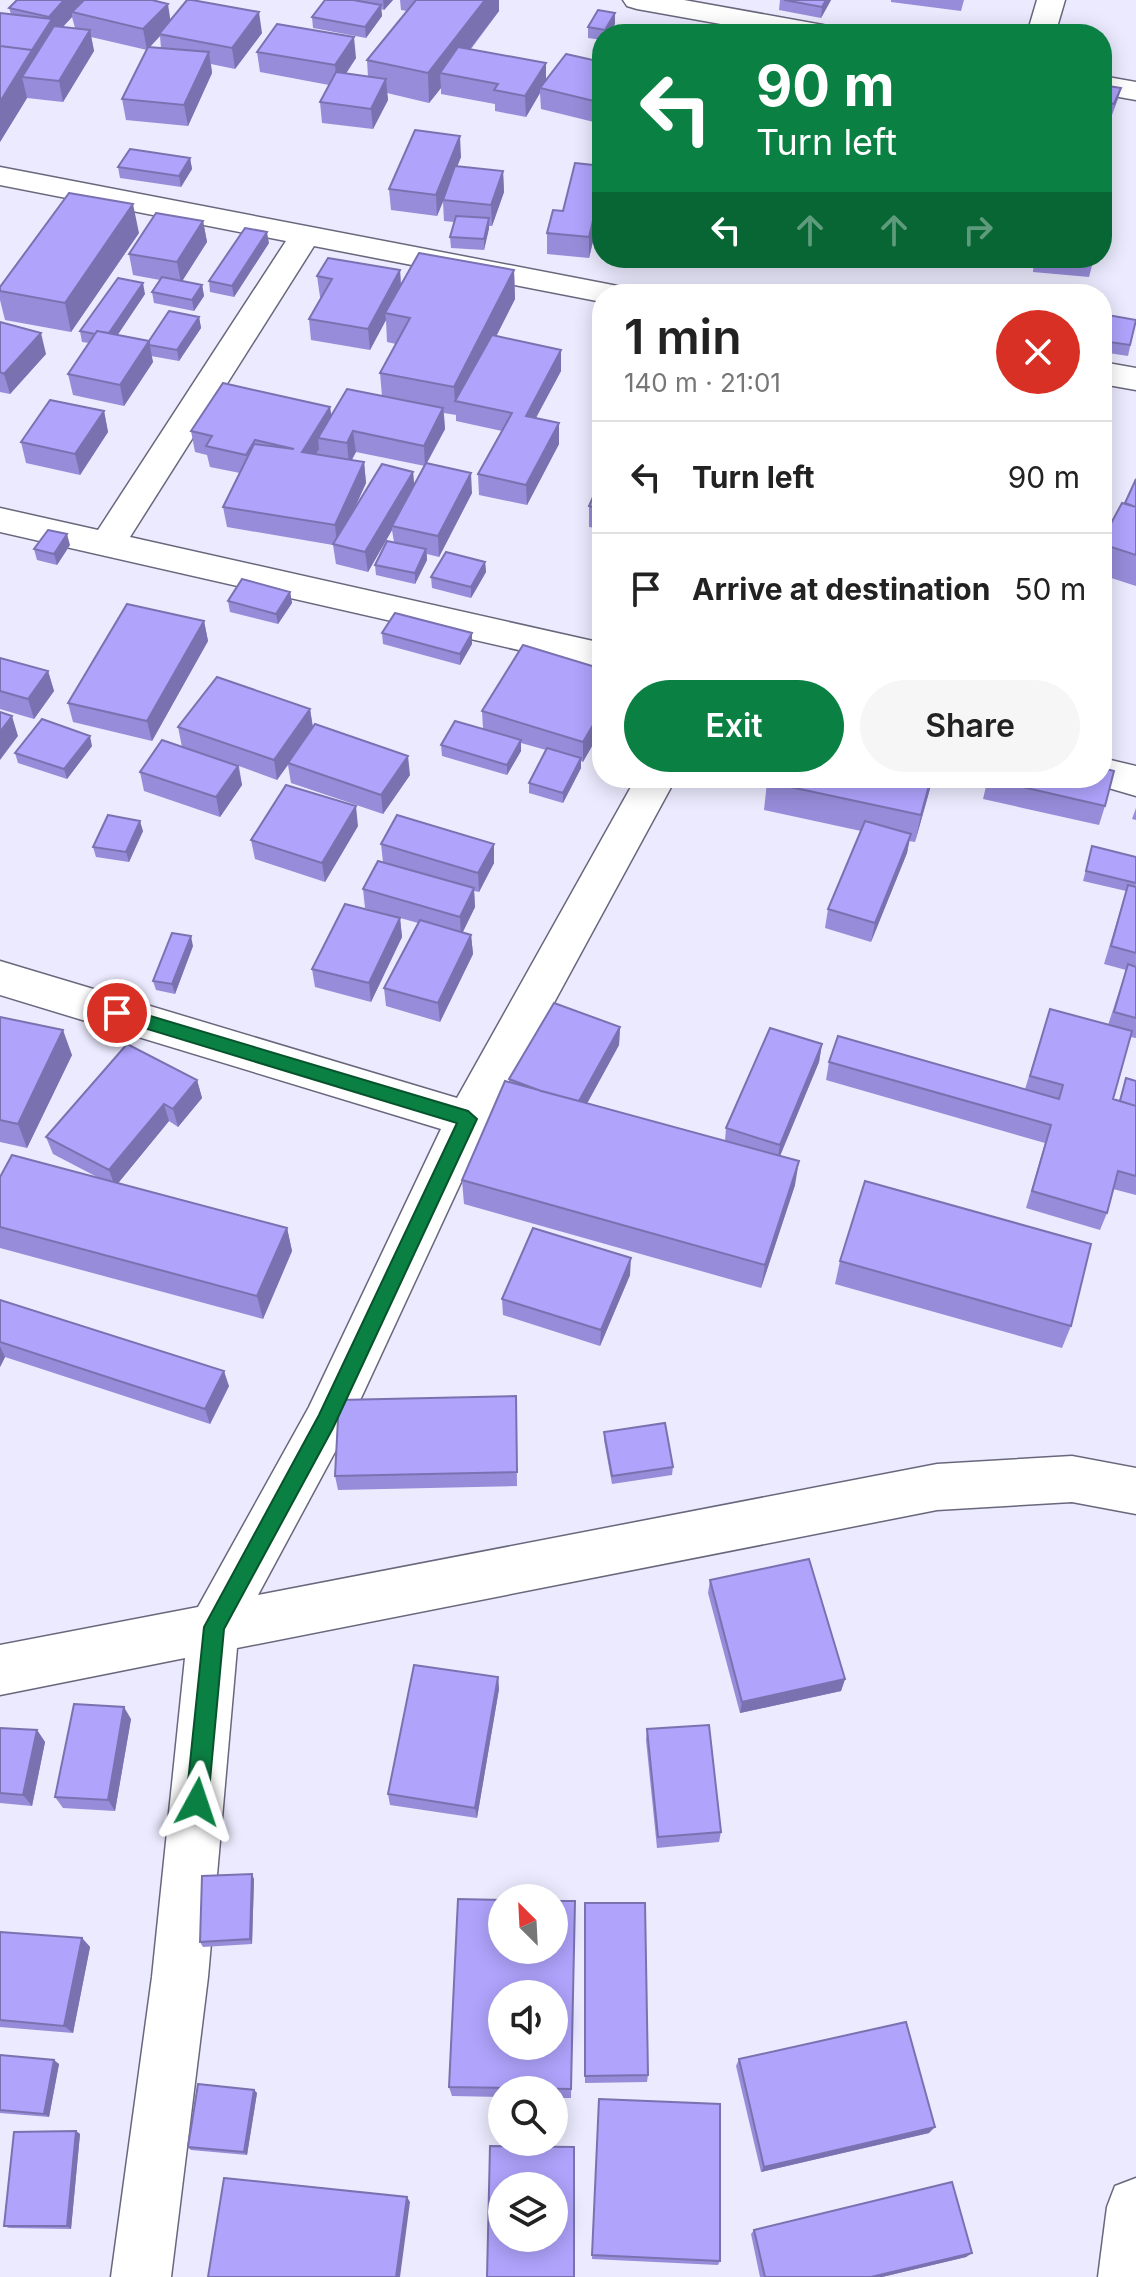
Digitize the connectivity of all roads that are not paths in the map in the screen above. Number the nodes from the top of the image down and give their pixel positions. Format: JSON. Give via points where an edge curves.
{"nodes":[{"id":1,"x":637,"y":0,"type":"edge"},
{"id":2,"x":1051,"y":0,"type":"edge"},
{"id":3,"x":768,"y":24,"type":"edge"},
{"id":4,"x":1044,"y":24,"type":"edge"},
{"id":5,"x":1112,"y":87,"type":"edge"},
{"id":6,"x":1136,"y":91,"type":"edge"},
{"id":7,"x":0,"y":176,"type":"edge"},
{"id":8,"x":306,"y":234,"type":"junction"},
{"id":9,"x":592,"y":290,"type":"edge"},
{"id":10,"x":1112,"y":375,"type":"edge"},
{"id":11,"x":1136,"y":379,"type":"edge"},
{"id":12,"x":0,"y":520,"type":"edge"},
{"id":13,"x":107,"y":544,"type":"junction"},
{"id":14,"x":592,"y":654,"type":"edge"},
{"id":15,"x":1112,"y":775,"type":"edge"},
{"id":16,"x":1136,"y":781,"type":"edge"},
{"id":17,"x":650,"y":788,"type":"edge"},
{"id":18,"x":0,"y":978,"type":"edge"},
{"id":19,"x":468,"y":1119,"type":"junction"},
{"id":20,"x":1136,"y":1491,"type":"edge"},
{"id":21,"x":214,"y":1627,"type":"junction"},
{"id":22,"x":0,"y":1670,"type":"edge"},
{"id":23,"x":1136,"y":2207,"type":"edge"},
{"id":24,"x":141,"y":2277,"type":"edge"},
{"id":25,"x":1128,"y":2277,"type":"edge"}],
"edges":[{"from":1,"to":3,"type":"street"},
{"from":2,"to":4,"type":"street"},
{"from":5,"to":6,"type":"street"},
{"from":7,"to":8,"type":"street"},
{"from":8,"to":9,"type":"street"},
{"from":8,"to":13,"type":"street"},
{"from":10,"to":11,"type":"street"},
{"from":12,"to":13,"type":"street"},
{"from":13,"to":14,"type":"street"},
{"from":15,"to":16,"type":"street"},
{"from":17,"to":19,"type":"street"},
{"from":18,"to":19,"type":"street"},
{"from":19,"to":21,"type":"street","via":[[326,1422]]},
{"from":20,"to":21,"type":"street","via":[[1072,1479],[937,1487]]},
{"from":21,"to":22,"type":"street"},
{"from":21,"to":24,"type":"street","via":[[180,1977]]},
{"from":23,"to":25,"type":"street"}]}
